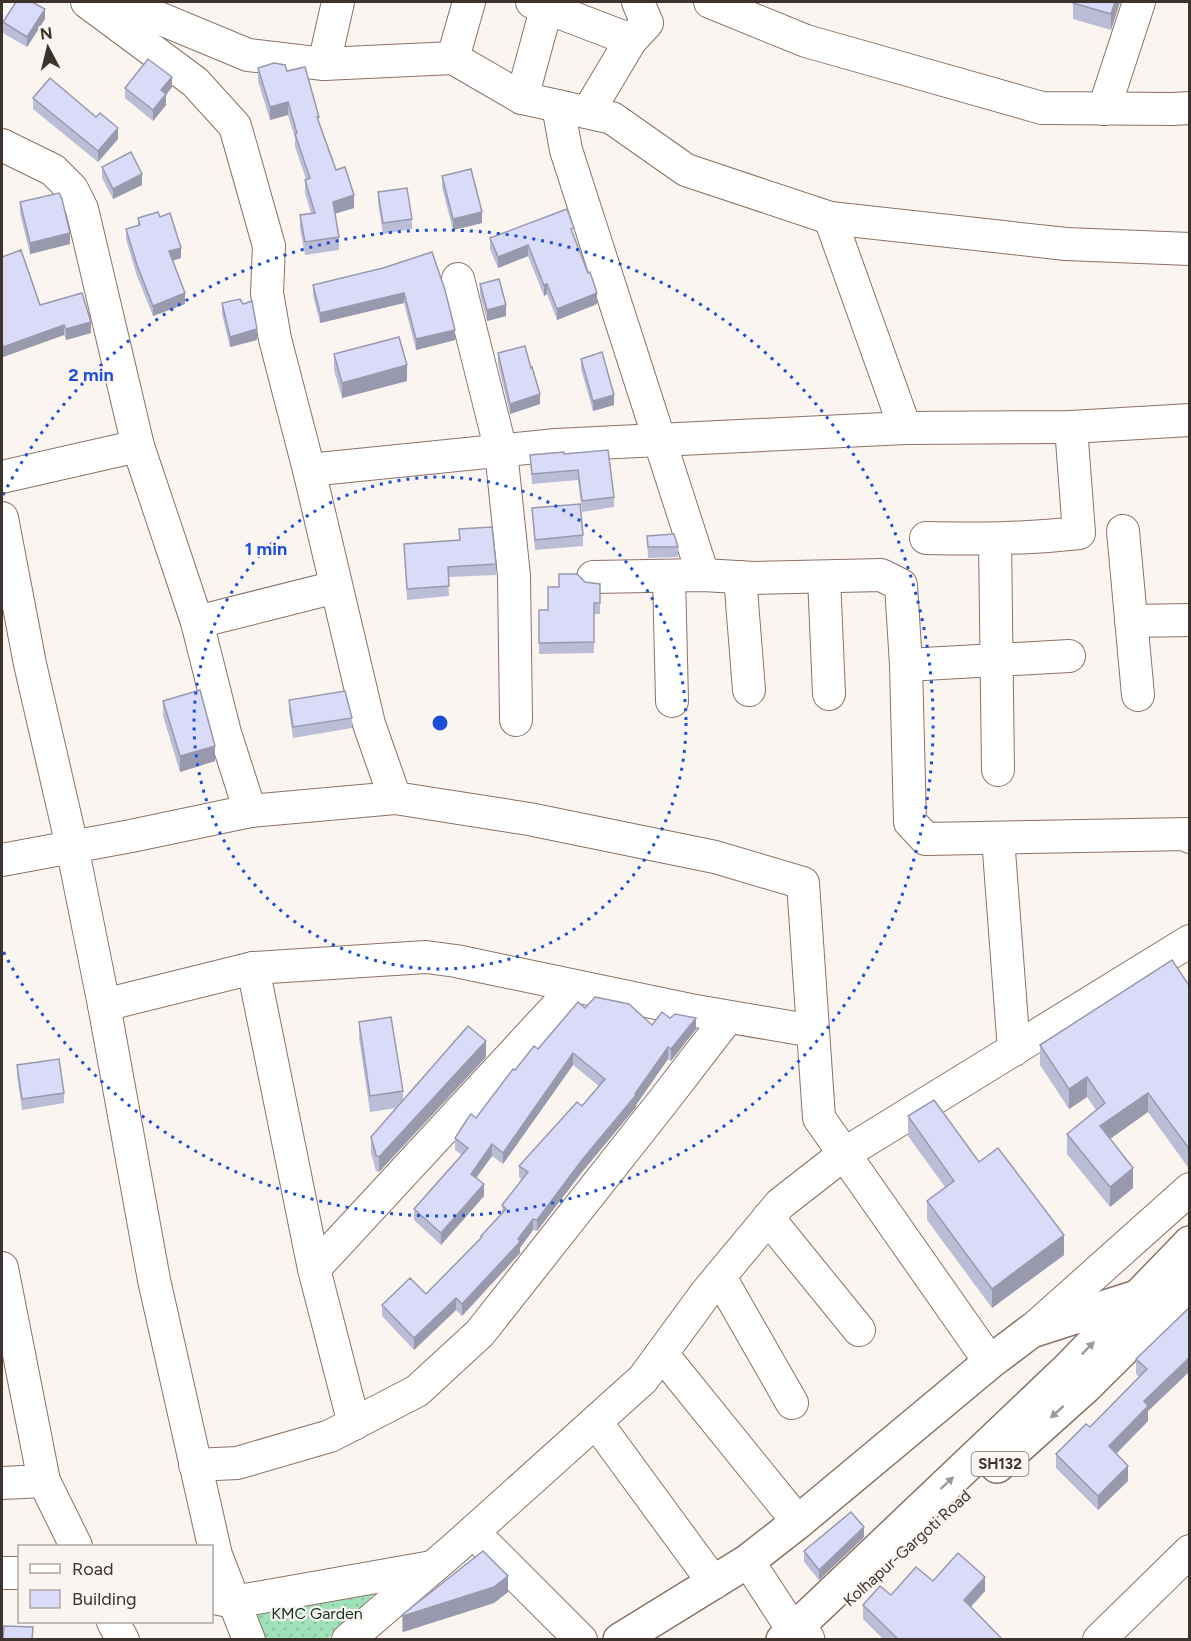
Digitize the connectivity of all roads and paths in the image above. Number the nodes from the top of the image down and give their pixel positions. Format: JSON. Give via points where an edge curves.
{"nodes":[{"id":1,"x":87,"y":2,"type":"edge"},
{"id":2,"x":120,"y":2,"type":"edge"},
{"id":3,"x":338,"y":2,"type":"edge"},
{"id":4,"x":468,"y":2,"type":"edge"},
{"id":5,"x":638,"y":2,"type":"edge"},
{"id":6,"x":710,"y":2,"type":"edge"},
{"id":7,"x":1139,"y":2,"type":"edge"},
{"id":8,"x":542,"y":3,"type":"edge"},
{"id":9,"x":631,"y":40,"type":"junction"},
{"id":10,"x":453,"y":58,"type":"junction"},
{"id":11,"x":324,"y":64,"type":"junction"},
{"id":12,"x":522,"y":98,"type":"junction"},
{"id":13,"x":558,"y":106,"type":"junction"},
{"id":14,"x":1190,"y":108,"type":"edge"},
{"id":15,"x":1104,"y":109,"type":"junction"},
{"id":16,"x":588,"y":112,"type":"junction"},
{"id":17,"x":2,"y":145,"type":"edge"},
{"id":18,"x":830,"y":218,"type":"junction"},
{"id":19,"x":1190,"y":249,"type":"edge"},
{"id":20,"x":458,"y":279,"type":"dead end"},
{"id":21,"x":1190,"y":420,"type":"edge"},
{"id":22,"x":1071,"y":427,"type":"junction"},
{"id":23,"x":905,"y":428,"type":"junction"},
{"id":24,"x":660,"y":439,"type":"junction"},
{"id":25,"x":138,"y":446,"type":"junction"},
{"id":26,"x":501,"y":451,"type":"junction"},
{"id":27,"x":309,"y":470,"type":"junction"},
{"id":28,"x":2,"y":477,"type":"edge"},
{"id":29,"x":2,"y":518,"type":"edge"},
{"id":30,"x":1123,"y":531,"type":"dead end"},
{"id":31,"x":926,"y":538,"type":"dead end"},
{"id":32,"x":995,"y":540,"type":"junction"},
{"id":33,"x":703,"y":575,"type":"junction"},
{"id":34,"x":669,"y":576,"type":"junction"},
{"id":35,"x":824,"y":576,"type":"junction"},
{"id":36,"x":593,"y":577,"type":"dead end"},
{"id":37,"x":740,"y":577,"type":"junction"},
{"id":38,"x":336,"y":587,"type":"junction"},
{"id":39,"x":1190,"y":620,"type":"edge"},
{"id":40,"x":1131,"y":621,"type":"junction"},
{"id":41,"x":197,"y":622,"type":"junction"},
{"id":42,"x":1069,"y":656,"type":"dead end"},
{"id":43,"x":996,"y":660,"type":"junction"},
{"id":44,"x":906,"y":665,"type":"junction"},
{"id":45,"x":748,"y":690,"type":"dead end"},
{"id":46,"x":829,"y":694,"type":"dead end"},
{"id":47,"x":1138,"y":695,"type":"dead end"},
{"id":48,"x":672,"y":701,"type":"dead end"},
{"id":49,"x":516,"y":720,"type":"dead end"},
{"id":50,"x":998,"y":771,"type":"dead end"},
{"id":51,"x":395,"y":798,"type":"junction"},
{"id":52,"x":250,"y":811,"type":"junction"},
{"id":53,"x":1190,"y":837,"type":"edge"},
{"id":54,"x":998,"y":838,"type":"junction"},
{"id":55,"x":72,"y":846,"type":"junction"},
{"id":56,"x":2,"y":860,"type":"edge"},
{"id":57,"x":1190,"y":941,"type":"edge"},
{"id":58,"x":253,"y":968,"type":"junction"},
{"id":59,"x":575,"y":987,"type":"junction"},
{"id":60,"x":104,"y":1005,"type":"junction"},
{"id":61,"x":728,"y":1017,"type":"junction"},
{"id":62,"x":813,"y":1031,"type":"junction"},
{"id":63,"x":1014,"y":1050,"type":"junction"},
{"id":64,"x":844,"y":1154,"type":"junction"},
{"id":65,"x":1190,"y":1189,"type":"edge"},
{"id":66,"x":768,"y":1218,"type":"junction"},
{"id":67,"x":1190,"y":1243,"type":"edge"},
{"id":68,"x":2,"y":1268,"type":"edge"},
{"id":69,"x":314,"y":1269,"type":"junction"},
{"id":70,"x":720,"y":1277,"type":"junction"},
{"id":71,"x":1190,"y":1283,"type":"edge"},
{"id":72,"x":1137,"y":1297,"type":"junction"},
{"id":73,"x":859,"y":1330,"type":"dead end"},
{"id":74,"x":1030,"y":1331,"type":"junction"},
{"id":75,"x":8,"y":1332,"type":"edge"},
{"id":76,"x":662,"y":1354,"type":"junction"},
{"id":77,"x":990,"y":1362,"type":"junction"},
{"id":78,"x":792,"y":1403,"type":"dead end"},
{"id":79,"x":596,"y":1422,"type":"junction"},
{"id":80,"x":354,"y":1424,"type":"junction"},
{"id":81,"x":195,"y":1465,"type":"junction"},
{"id":82,"x":44,"y":1481,"type":"junction"},
{"id":83,"x":2,"y":1483,"type":"edge"},
{"id":84,"x":798,"y":1522,"type":"junction"},
{"id":85,"x":473,"y":1532,"type":"junction"},
{"id":86,"x":76,"y":1545,"type":"edge"},
{"id":87,"x":1190,"y":1551,"type":"edge"},
{"id":88,"x":748,"y":1561,"type":"junction"},
{"id":89,"x":433,"y":1567,"type":"junction"},
{"id":90,"x":2,"y":1573,"type":"edge"},
{"id":91,"x":18,"y":1573,"type":"edge"},
{"id":92,"x":714,"y":1583,"type":"junction"},
{"id":93,"x":223,"y":1599,"type":"edge"},
{"id":94,"x":114,"y":1623,"type":"edge"},
{"id":95,"x":798,"y":1637,"type":"edge"},
{"id":96,"x":123,"y":1640,"type":"edge"},
{"id":97,"x":249,"y":1640,"type":"edge"},
{"id":98,"x":348,"y":1640,"type":"edge"},
{"id":99,"x":581,"y":1640,"type":"edge"},
{"id":100,"x":620,"y":1640,"type":"edge"},
{"id":101,"x":1099,"y":1640,"type":"edge"}],
"edges":[{"from":1,"to":27,"type":"street","via":[[195,82],[235,126],[269,246],[267,293],[275,339]]},
{"from":2,"to":11,"type":"street","via":[[248,55]]},
{"from":3,"to":11,"type":"street"},
{"from":4,"to":10,"type":"street"},
{"from":5,"to":9,"type":"street","via":[[647,23]]},
{"from":6,"to":15,"type":"street","via":[[806,41],[1042,108]]},
{"from":7,"to":15,"type":"street"},
{"from":8,"to":9,"type":"street"},
{"from":8,"to":12,"type":"street"},
{"from":9,"to":16,"type":"street"},
{"from":10,"to":11,"type":"street"},
{"from":10,"to":12,"type":"street"},
{"from":12,"to":13,"type":"street"},
{"from":13,"to":16,"type":"street"},
{"from":13,"to":24,"type":"street","via":[[566,150]]},
{"from":14,"to":15,"type":"street"},
{"from":16,"to":18,"type":"street","via":[[612,118],[686,170]]},
{"from":17,"to":25,"type":"street","via":[[53,170],[72,189],[82,209]]},
{"from":18,"to":19,"type":"street","via":[[1066,243]]},
{"from":18,"to":23,"type":"street"},
{"from":20,"to":26,"type":"street"},
{"from":21,"to":22,"type":"street"},
{"from":22,"to":23,"type":"street"},
{"from":22,"to":32,"type":"street","via":[[1079,533]]},
{"from":23,"to":24,"type":"street"},
{"from":24,"to":26,"type":"street"},
{"from":24,"to":33,"type":"street"},
{"from":25,"to":28,"type":"street"},
{"from":25,"to":41,"type":"street"},
{"from":26,"to":27,"type":"street"},
{"from":26,"to":49,"type":"street","via":[[514,576]]},
{"from":27,"to":38,"type":"street"},
{"from":29,"to":55,"type":"street","via":[[30,664]]},
{"from":30,"to":40,"type":"street"},
{"from":31,"to":32,"type":"street"},
{"from":32,"to":43,"type":"street"},
{"from":33,"to":34,"type":"street"},
{"from":33,"to":37,"type":"street"},
{"from":34,"to":36,"type":"street"},
{"from":34,"to":48,"type":"street"},
{"from":35,"to":37,"type":"street"},
{"from":35,"to":44,"type":"street","via":[[881,575],[901,585]]},
{"from":35,"to":46,"type":"street"},
{"from":37,"to":45,"type":"street"},
{"from":38,"to":41,"type":"street"},
{"from":38,"to":51,"type":"street","via":[[369,724]]},
{"from":39,"to":40,"type":"street"},
{"from":40,"to":47,"type":"street"},
{"from":41,"to":52,"type":"street","via":[[225,733]]},
{"from":42,"to":43,"type":"street"},
{"from":43,"to":44,"type":"street"},
{"from":43,"to":50,"type":"street"},
{"from":44,"to":54,"type":"street","via":[[910,822],[926,839]]},
{"from":51,"to":52,"type":"street"},
{"from":51,"to":62,"type":"street","via":[[529,819],[716,857],[803,883]]},
{"from":52,"to":55,"type":"street"},
{"from":53,"to":54,"type":"street","via":[[1187,834]]},
{"from":54,"to":63,"type":"street"},
{"from":55,"to":56,"type":"street"},
{"from":55,"to":60,"type":"street"},
{"from":57,"to":63,"type":"street"},
{"from":58,"to":59,"type":"street","via":[[426,957]]},
{"from":58,"to":60,"type":"street"},
{"from":58,"to":69,"type":"street"},
{"from":59,"to":61,"type":"street"},
{"from":59,"to":69,"type":"street"},
{"from":60,"to":81,"type":"street","via":[[154,1281]]},
{"from":61,"to":62,"type":"street"},
{"from":61,"to":80,"type":"street","via":[[480,1333],[417,1391]]},
{"from":62,"to":64,"type":"street","via":[[819,1118]]},
{"from":63,"to":64,"type":"street"},
{"from":64,"to":66,"type":"street"},
{"from":64,"to":77,"type":"street"},
{"from":65,"to":74,"type":"street"},
{"from":66,"to":70,"type":"street"},
{"from":66,"to":73,"type":"street"},
{"from":67,"to":72,"type":"main road"},
{"from":68,"to":75,"type":"street"},
{"from":69,"to":80,"type":"street"},
{"from":70,"to":76,"type":"street"},
{"from":70,"to":78,"type":"street"},
{"from":71,"to":95,"type":"main road","name":"Kolhapur-Gargoti Road","number":"SH132","one_way":true,"via":[[1085,1387]]},
{"from":72,"to":74,"type":"main road"},
{"from":95,"to":72,"type":"main road","one_way":true},
{"from":74,"to":77,"type":"main road"},
{"from":75,"to":82,"type":"street"},
{"from":76,"to":79,"type":"street","via":[[644,1379]]},
{"from":76,"to":84,"type":"street"},
{"from":77,"to":84,"type":"main road"},
{"from":79,"to":85,"type":"street"},
{"from":79,"to":92,"type":"street"},
{"from":80,"to":81,"type":"street","via":[[330,1436],[237,1463]]},
{"from":81,"to":93,"type":"street"},
{"from":82,"to":83,"type":"street"},
{"from":82,"to":86,"type":"street"},
{"from":84,"to":88,"type":"main road"},
{"from":85,"to":89,"type":"street"},
{"from":85,"to":99,"type":"street"},
{"from":87,"to":101,"type":"street"},
{"from":88,"to":92,"type":"main road"},
{"from":88,"to":95,"type":"street"},
{"from":89,"to":93,"type":"street"},
{"from":89,"to":98,"type":"street"},
{"from":90,"to":91,"type":"street"},
{"from":92,"to":100,"type":"main road"},
{"from":93,"to":97,"type":"street"},
{"from":94,"to":96,"type":"street"}]}
